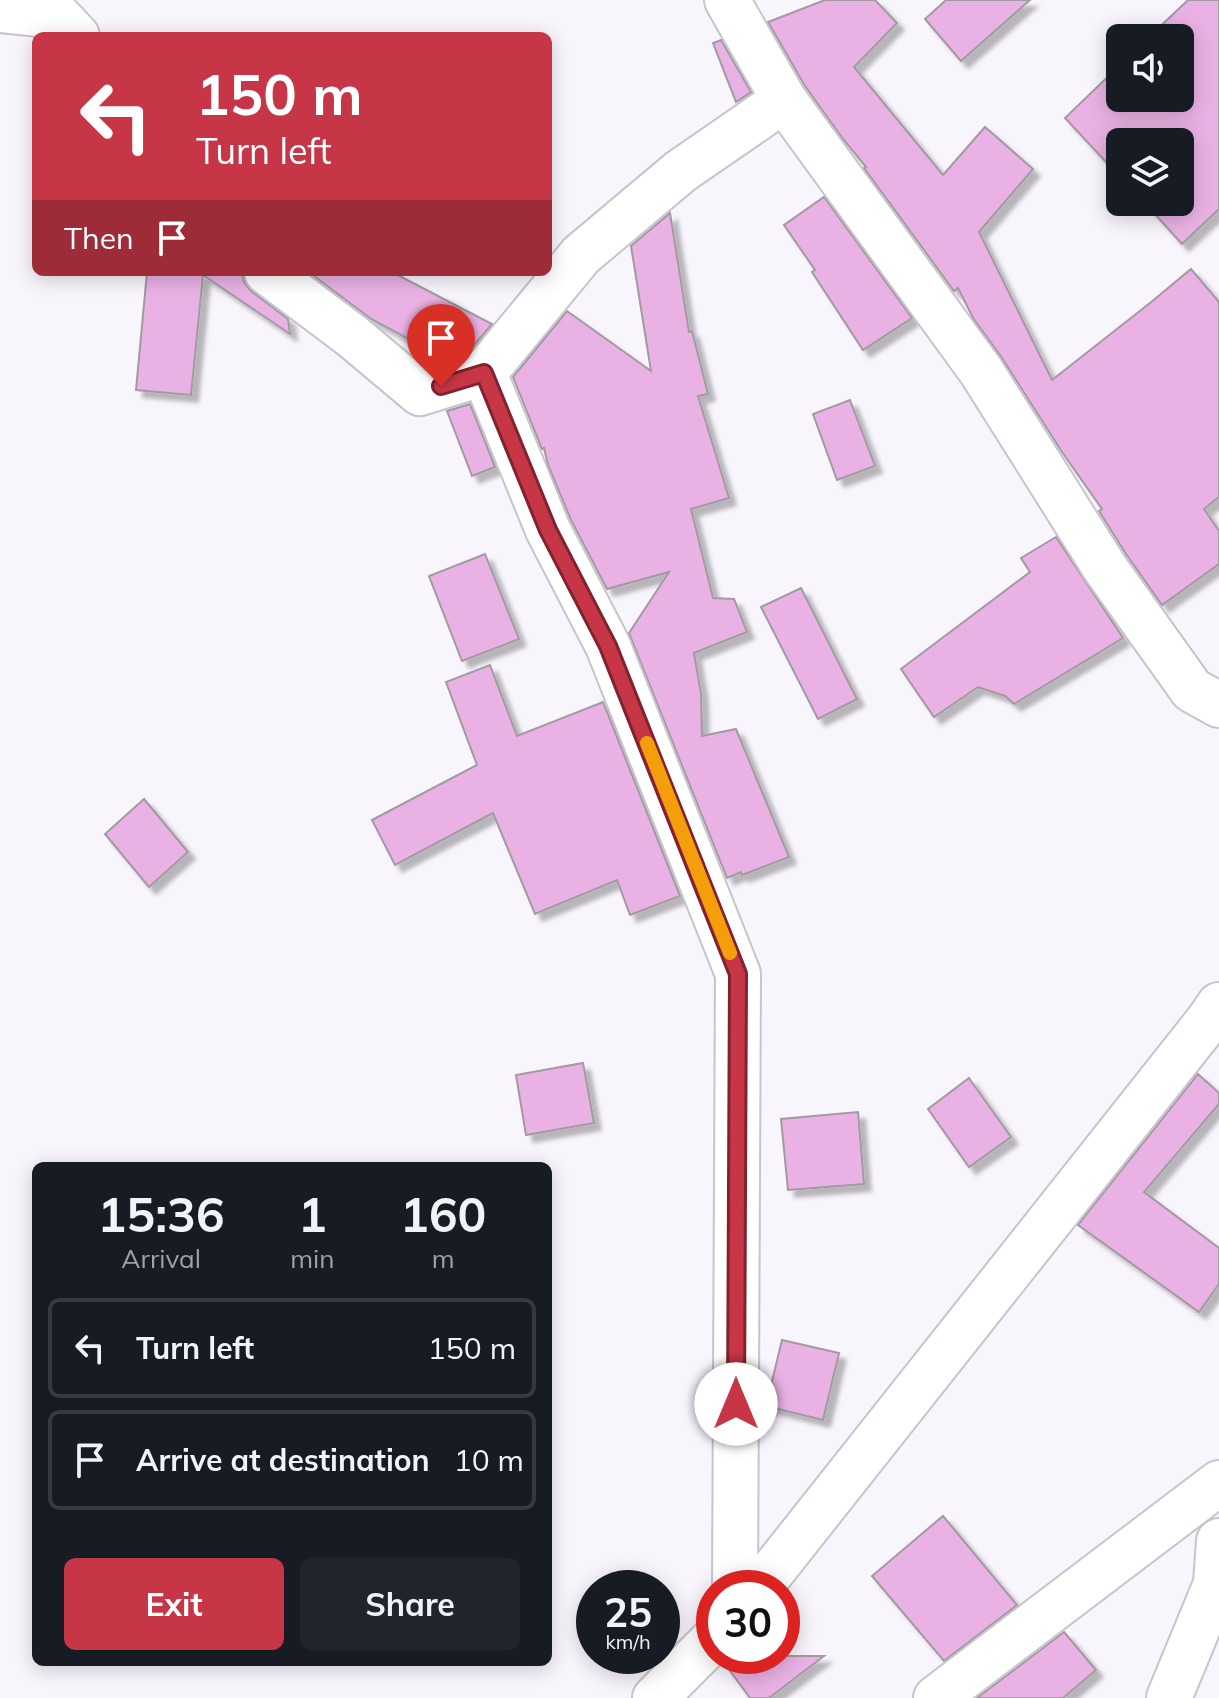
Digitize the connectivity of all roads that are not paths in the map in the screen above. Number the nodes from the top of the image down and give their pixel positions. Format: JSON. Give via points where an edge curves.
{"nodes":[{"id":1,"x":727,"y":0,"type":"edge"},
{"id":2,"x":0,"y":10,"type":"edge"},
{"id":3,"x":73,"y":32,"type":"edge"},
{"id":4,"x":784,"y":100,"type":"junction"},
{"id":5,"x":272,"y":276,"type":"edge"},
{"id":6,"x":484,"y":373,"type":"junction"},
{"id":7,"x":1219,"y":705,"type":"edge"},
{"id":8,"x":1219,"y":1005,"type":"edge"},
{"id":9,"x":1219,"y":1483,"type":"edge"},
{"id":10,"x":1219,"y":1541,"type":"edge"},
{"id":11,"x":735,"y":1570,"type":"edge"},
{"id":12,"x":773,"y":1570,"type":"edge"},
{"id":13,"x":1218,"y":1587,"type":"edge"},
{"id":14,"x":696,"y":1657,"type":"edge"},
{"id":15,"x":655,"y":1698,"type":"edge"},
{"id":16,"x":936,"y":1698,"type":"edge"},
{"id":17,"x":1169,"y":1698,"type":"edge"}],
"edges":[{"from":1,"to":4,"type":"street"},
{"from":2,"to":3,"type":"street","via":[[58,16]]},
{"from":4,"to":6,"type":"street","via":[[681,171],[581,255]]},
{"from":4,"to":7,"type":"street","via":[[981,371],[1105,568],[1183,678],[1192,690]]},
{"from":5,"to":6,"type":"street","via":[[420,393]]},
{"from":6,"to":11,"type":"street","via":[[548,530],[608,646],[738,974]]},
{"from":8,"to":12,"type":"street"},
{"from":9,"to":16,"type":"street"},
{"from":10,"to":13,"type":"street"},
{"from":13,"to":17,"type":"street"},
{"from":14,"to":15,"type":"street"}]}
